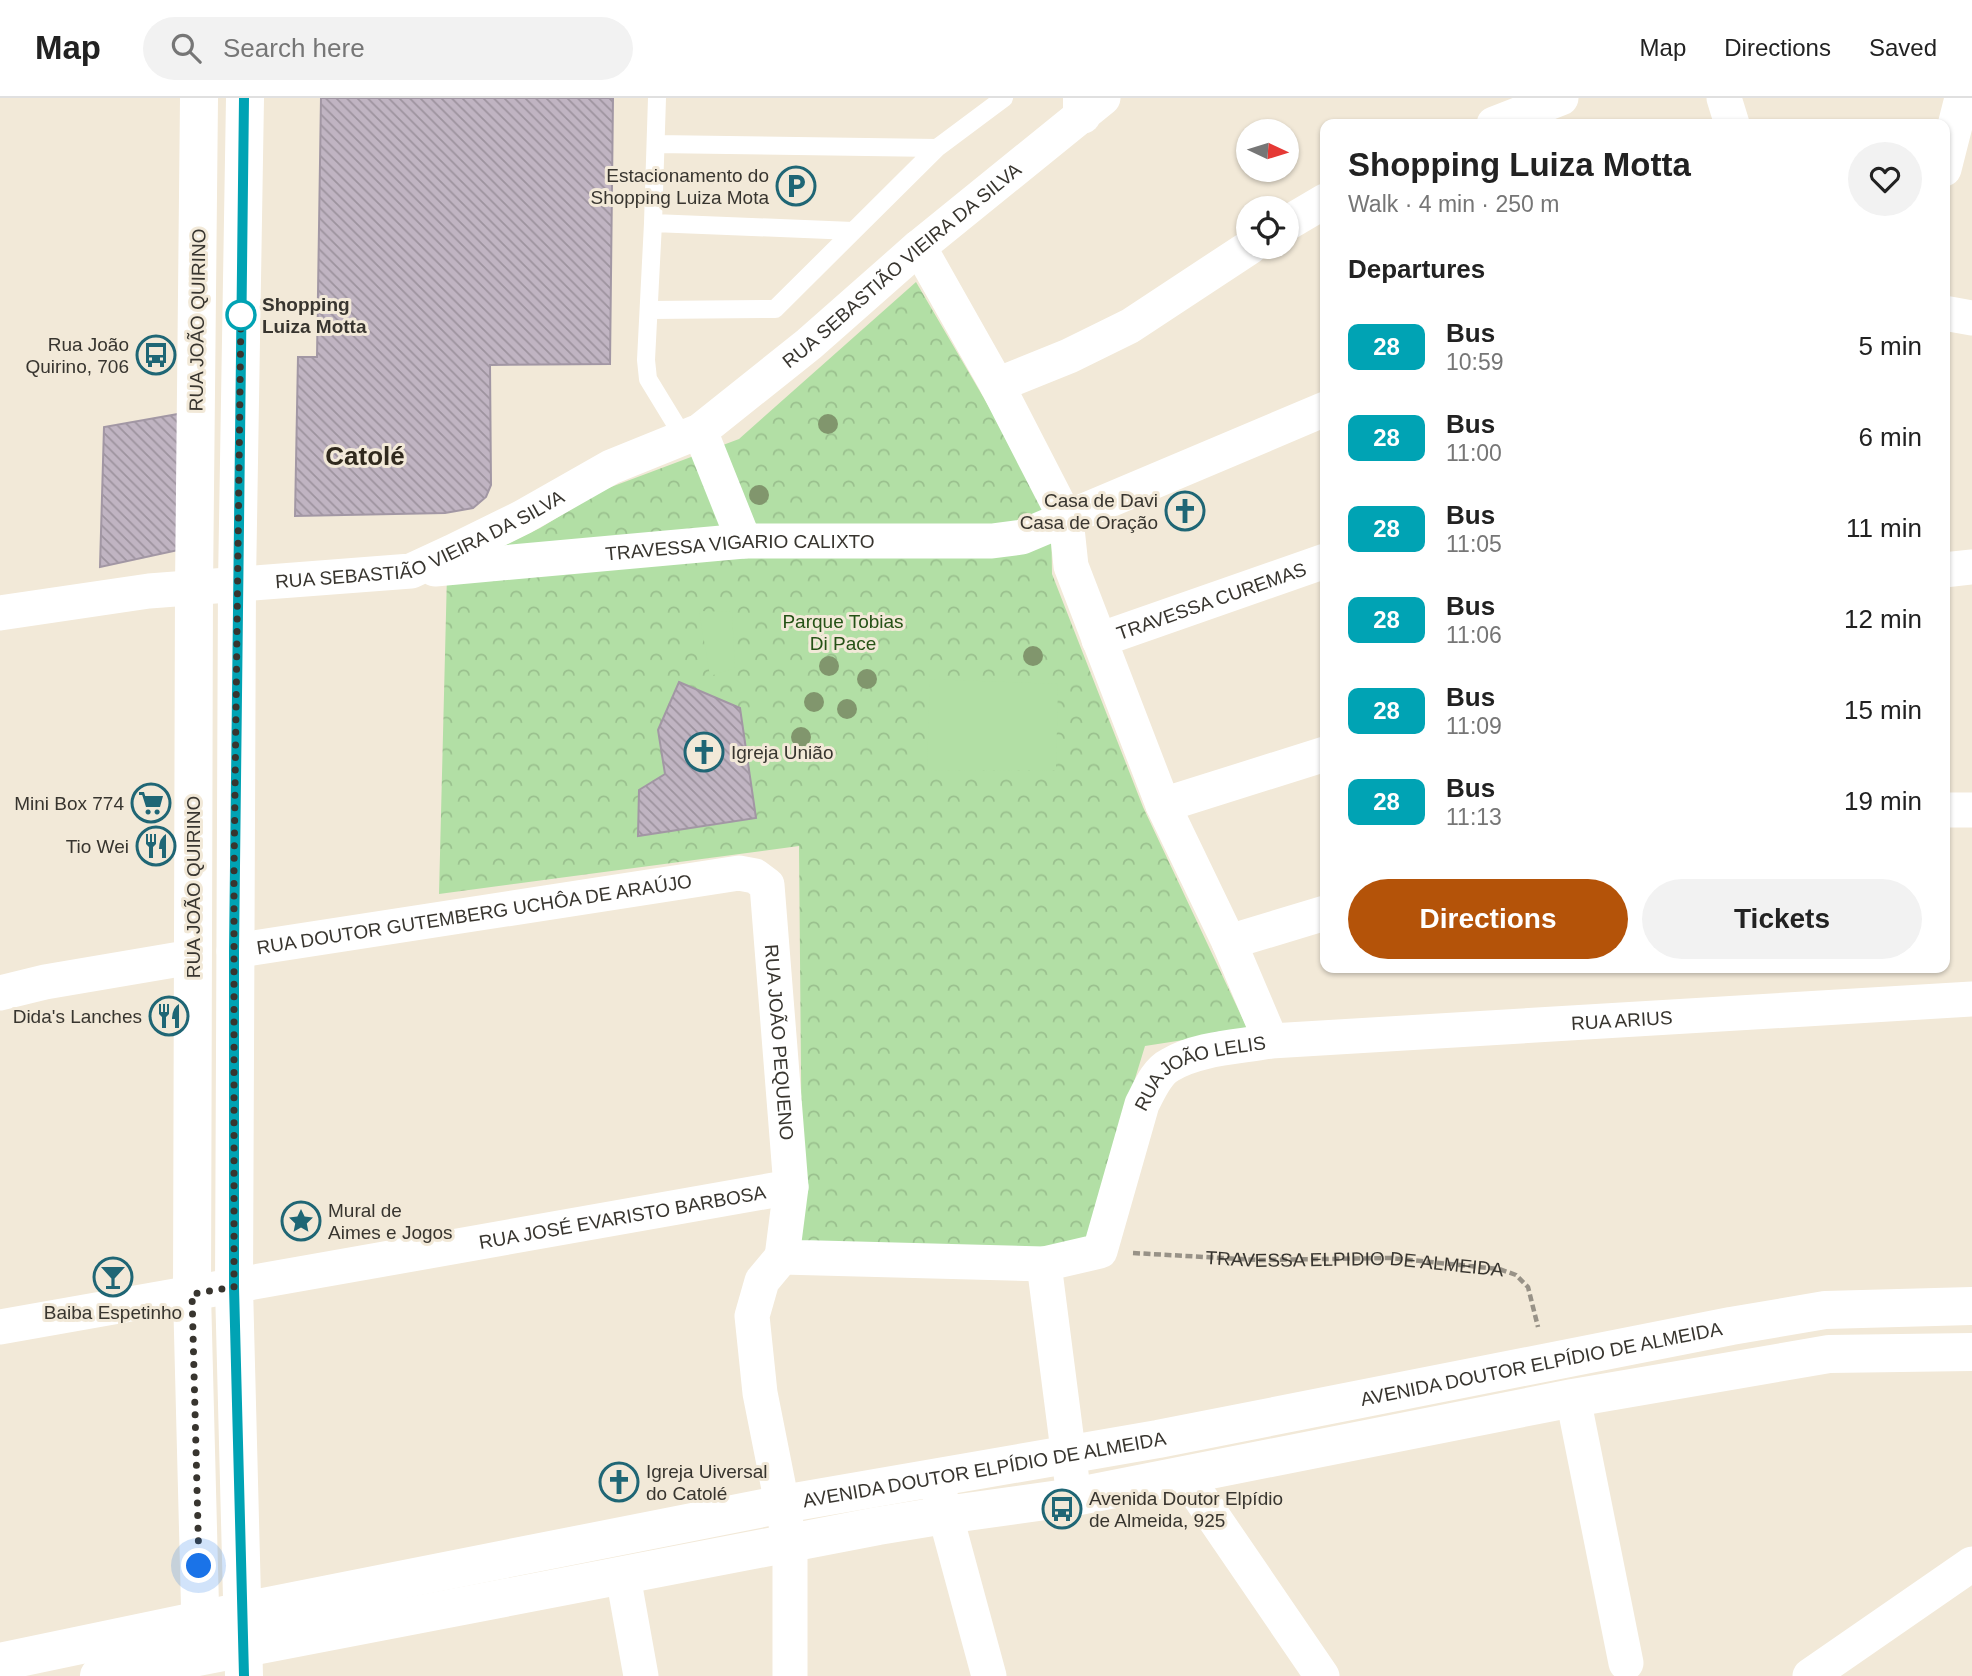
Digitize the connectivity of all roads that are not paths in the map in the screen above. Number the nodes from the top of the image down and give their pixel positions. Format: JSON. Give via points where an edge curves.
{"nodes":[{"id":1,"x":199,"y":98,"type":"edge"},
{"id":2,"x":657,"y":98,"type":"edge"},
{"id":3,"x":1004,"y":98,"type":"edge"},
{"id":4,"x":1561,"y":98,"type":"edge"},
{"id":5,"x":1724,"y":98,"type":"edge"},
{"id":6,"x":1962,"y":98,"type":"edge"},
{"id":7,"x":1089,"y":104,"type":"edge"},
{"id":8,"x":248,"y":105,"type":"edge"},
{"id":9,"x":1507,"y":119,"type":"edge"},
{"id":10,"x":1730,"y":119,"type":"edge"},
{"id":11,"x":656,"y":144,"type":"junction"},
{"id":12,"x":1950,"y":145,"type":"edge"},
{"id":13,"x":937,"y":149,"type":"junction"},
{"id":14,"x":1320,"y":204,"type":"edge"},
{"id":15,"x":1299,"y":216,"type":"edge"},
{"id":16,"x":653,"y":223,"type":"junction"},
{"id":17,"x":853,"y":231,"type":"junction"},
{"id":18,"x":919,"y":247,"type":"junction"},
{"id":19,"x":1236,"y":256,"type":"edge"},
{"id":20,"x":649,"y":310,"type":"junction"},
{"id":21,"x":1950,"y":314,"type":"edge"},
{"id":22,"x":1972,"y":318,"type":"edge"},
{"id":23,"x":997,"y":386,"type":"junction"},
{"id":24,"x":1320,"y":412,"type":"edge"},
{"id":25,"x":692,"y":435,"type":"junction"},
{"id":26,"x":1066,"y":519,"type":"junction"},
{"id":27,"x":744,"y":541,"type":"junction"},
{"id":28,"x":1320,"y":563,"type":"edge"},
{"id":29,"x":1972,"y":567,"type":"edge"},
{"id":30,"x":1950,"y":569,"type":"edge"},
{"id":31,"x":411,"y":571,"type":"junction"},
{"id":32,"x":237,"y":583,"type":"junction"},
{"id":33,"x":194,"y":587,"type":"junction"},
{"id":34,"x":0,"y":613,"type":"edge"},
{"id":35,"x":1099,"y":640,"type":"junction"},
{"id":36,"x":1320,"y":756,"type":"edge"},
{"id":37,"x":1163,"y":804,"type":"junction"},
{"id":38,"x":1950,"y":810,"type":"edge"},
{"id":39,"x":1972,"y":810,"type":"edge"},
{"id":40,"x":713,"y":877,"type":"joint"},
{"id":41,"x":1320,"y":915,"type":"edge"},
{"id":42,"x":1229,"y":942,"type":"junction"},
{"id":43,"x":234,"y":951,"type":"junction"},
{"id":44,"x":192,"y":957,"type":"junction"},
{"id":45,"x":0,"y":993,"type":"edge"},
{"id":46,"x":1972,"y":999,"type":"edge"},
{"id":47,"x":1270,"y":1041,"type":"junction"},
{"id":48,"x":791,"y":1187,"type":"junction"},
{"id":49,"x":782,"y":1257,"type":"junction"},
{"id":50,"x":1044,"y":1264,"type":"junction"},
{"id":51,"x":234,"y":1287,"type":"junction"},
{"id":52,"x":192,"y":1294,"type":"junction"},
{"id":53,"x":1972,"y":1306,"type":"edge"},
{"id":54,"x":0,"y":1328,"type":"edge"},
{"id":55,"x":1972,"y":1352,"type":"edge"},
{"id":56,"x":1573,"y":1398,"type":"junction"},
{"id":57,"x":1070,"y":1455,"type":"junction"},
{"id":58,"x":1186,"y":1477,"type":"junction"},
{"id":59,"x":935,"y":1478,"type":"junction"},
{"id":60,"x":1074,"y":1497,"type":"junction"},
{"id":61,"x":783,"y":1504,"type":"junction"},
{"id":62,"x":945,"y":1515,"type":"junction"},
{"id":63,"x":790,"y":1544,"type":"junction"},
{"id":64,"x":1972,"y":1564,"type":"edge"},
{"id":65,"x":623,"y":1576,"type":"junction"},
{"id":66,"x":244,"y":1644,"type":"edge"},
{"id":67,"x":201,"y":1651,"type":"edge"},
{"id":68,"x":0,"y":1662,"type":"edge"},
{"id":69,"x":1626,"y":1663,"type":"dead end"},
{"id":70,"x":99,"y":1676,"type":"edge"},
{"id":71,"x":641,"y":1676,"type":"edge"},
{"id":72,"x":790,"y":1676,"type":"edge"},
{"id":73,"x":989,"y":1676,"type":"edge"},
{"id":74,"x":1322,"y":1676,"type":"edge"},
{"id":75,"x":1810,"y":1676,"type":"edge"}],
"edges":[{"from":1,"to":33,"type":"main road","name":"RUA JOÃO QUIRINO"},
{"from":2,"to":11,"type":"lane"},
{"from":3,"to":13,"type":"lane"},
{"from":4,"to":9,"type":"street"},
{"from":5,"to":10,"type":"street"},
{"from":6,"to":12,"type":"street"},
{"from":7,"to":18,"type":"street","name":"RUA SEBASTIÃO VIEIRA DA SILVA"},
{"from":8,"to":32,"type":"main road"},
{"from":11,"to":13,"type":"lane"},
{"from":11,"to":16,"type":"lane"},
{"from":13,"to":17,"type":"lane"},
{"from":14,"to":15,"type":"street"},
{"from":16,"to":17,"type":"lane"},
{"from":16,"to":20,"type":"lane"},
{"from":17,"to":20,"type":"lane","via":[[775,309]]},
{"from":18,"to":23,"type":"street"},
{"from":18,"to":25,"type":"street","name":"RUA SEBASTIÃO VIEIRA DA SILVA","via":[[809,344]]},
{"from":19,"to":23,"type":"street","via":[[1130,326]]},
{"from":20,"to":25,"type":"lane","via":[[648,379]]},
{"from":21,"to":22,"type":"street"},
{"from":23,"to":26,"type":"street"},
{"from":24,"to":26,"type":"street","name":"TRAVESSA VIGARIO CALIXTO"},
{"from":25,"to":27,"type":"street"},
{"from":25,"to":31,"type":"street","name":"RUA SEBASTIÃO VIEIRA DA SILVA","via":[[611,467],[523,517]]},
{"from":26,"to":27,"type":"street","name":"TRAVESSA VIGARIO CALIXTO","via":[[1022,537],[992,541]]},
{"from":26,"to":35,"type":"street","name":"RUA JOÃO LELIS","via":[[1071,566]]},
{"from":27,"to":31,"type":"street","name":"TRAVESSA VIGARIO CALIXTO"},
{"from":28,"to":35,"type":"street","name":"TRAVESSA CUREMAS"},
{"from":29,"to":30,"type":"street"},
{"from":31,"to":32,"type":"street","name":"RUA SEBASTIÃO VIEIRA DA SILVA"},
{"from":32,"to":33,"type":"street","name":"RUA SEBASTIÃO VIEIRA DA SILVA"},
{"from":32,"to":43,"type":"main road"},
{"from":33,"to":34,"type":"street","name":"RUA SEBASTIÃO VIEIRA DA SILVA"},
{"from":33,"to":44,"type":"main road","name":"RUA JOÃO QUIRINO"},
{"from":35,"to":37,"type":"street","name":"RUA JOÃO LELIS"},
{"from":36,"to":37,"type":"street"},
{"from":37,"to":42,"type":"street","name":"RUA JOÃO LELIS"},
{"from":38,"to":39,"type":"street"},
{"from":40,"to":43,"type":"street","name":"RUA DOUTOR GUTEMBERG UCHÔA DE ARAÚJO"},
{"from":40,"to":48,"type":"street","name":"RUA JOÃO PEQUENO","via":[[739,873],[755,876],[766,885]]},
{"from":41,"to":42,"type":"street"},
{"from":42,"to":47,"type":"street","name":"RUA JOÃO LELIS"},
{"from":43,"to":51,"type":"main road"},
{"from":44,"to":45,"type":"street"},
{"from":44,"to":52,"type":"main road","name":"RUA JOÃO QUIRINO"},
{"from":46,"to":47,"type":"street","name":"RUA ARIUS"},
{"from":47,"to":50,"type":"street","name":"RUA JOÃO LELIS","via":[[1199,1054],[1168,1065],[1142,1104],[1100,1251]]},
{"from":48,"to":49,"type":"street","name":"RUA JOÃO PEQUENO"},
{"from":48,"to":51,"type":"street","name":"RUA JOSÉ EVARISTO BARBOSA"},
{"from":49,"to":50,"type":"street"},
{"from":49,"to":61,"type":"street","name":"RUA JOÃO PEQUENO","via":[[762,1281],[752,1316],[760,1393]]},
{"from":50,"to":57,"type":"street"},
{"from":51,"to":52,"type":"street","name":"RUA JOSÉ EVARISTO BARBOSA"},
{"from":51,"to":66,"type":"main road"},
{"from":52,"to":54,"type":"street","name":"RUA JOSÉ EVARISTO BARBOSA"},
{"from":52,"to":67,"type":"main road","name":"RUA JOÃO QUIRINO"},
{"from":53,"to":57,"type":"main road","name":"AVENIDA DOUTOR ELPÍDIO DE ALMEIDA","via":[[1825,1310]]},
{"from":55,"to":56,"type":"main road","name":"AVENIDA DOUTOR ELPÍDIO DE ALMEIDA","via":[[1829,1354]]},
{"from":56,"to":58,"type":"main road","name":"AVENIDA DOUTOR ELPÍDIO DE ALMEIDA"},
{"from":56,"to":69,"type":"street"},
{"from":57,"to":59,"type":"main road","name":"AVENIDA DOUTOR ELPÍDIO DE ALMEIDA"},
{"from":57,"to":60,"type":"street"},
{"from":58,"to":60,"type":"main road","name":"AVENIDA DOUTOR ELPÍDIO DE ALMEIDA"},
{"from":58,"to":74,"type":"street"},
{"from":59,"to":61,"type":"main road","name":"AVENIDA DOUTOR ELPÍDIO DE ALMEIDA"},
{"from":59,"to":62,"type":"street"},
{"from":60,"to":62,"type":"main road","name":"AVENIDA DOUTOR ELPÍDIO DE ALMEIDA"},
{"from":61,"to":63,"type":"street","name":"RUA JOÃO PEQUENO"},
{"from":61,"to":66,"type":"main road","name":"AVENIDA DOUTOR ELPÍDIO DE ALMEIDA"},
{"from":62,"to":63,"type":"main road","name":"AVENIDA DOUTOR ELPÍDIO DE ALMEIDA"},
{"from":62,"to":73,"type":"street"},
{"from":63,"to":65,"type":"main road","name":"AVENIDA DOUTOR ELPÍDIO DE ALMEIDA"},
{"from":63,"to":72,"type":"street","name":"RUA JOÃO PEQUENO"},
{"from":64,"to":75,"type":"street"},
{"from":65,"to":66,"type":"main road","name":"AVENIDA DOUTOR ELPÍDIO DE ALMEIDA"},
{"from":65,"to":71,"type":"street"},
{"from":66,"to":67,"type":"main road","name":"AVENIDA DOUTOR ELPÍDIO DE ALMEIDA"},
{"from":67,"to":68,"type":"main road","name":"AVENIDA DOUTOR ELPÍDIO DE ALMEIDA"},
{"from":67,"to":70,"type":"main road","name":"AVENIDA DOUTOR ELPÍDIO DE ALMEIDA"}]}
